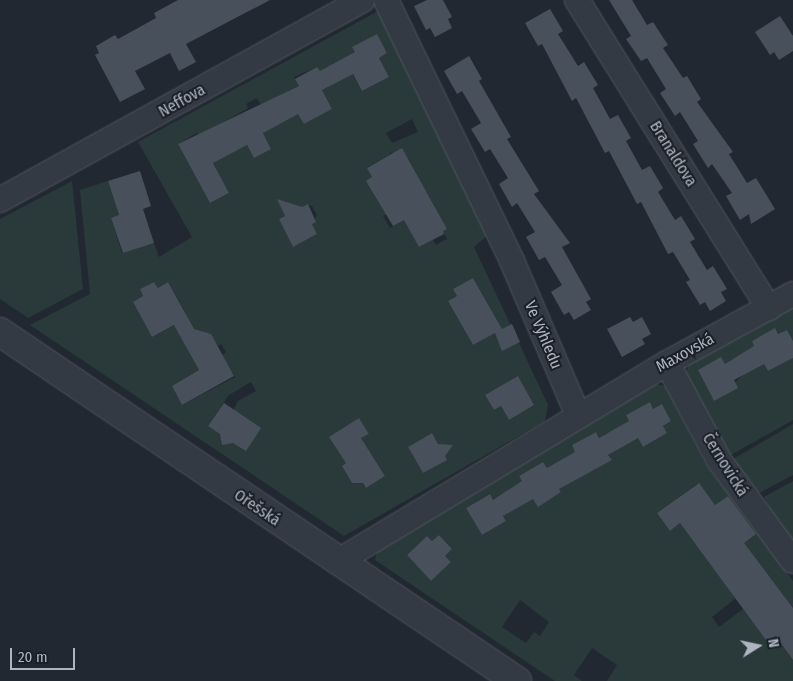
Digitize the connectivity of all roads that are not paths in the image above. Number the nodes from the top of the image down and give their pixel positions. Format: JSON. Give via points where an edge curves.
{"nodes":[{"id":1,"x":363,"y":0,"type":"edge"},
{"id":2,"x":386,"y":0,"type":"edge"},
{"id":3,"x":577,"y":0,"type":"edge"},
{"id":4,"x":0,"y":200,"type":"edge"},
{"id":5,"x":793,"y":294,"type":"edge"},
{"id":6,"x":769,"y":308,"type":"junction"},
{"id":7,"x":0,"y":332,"type":"edge"},
{"id":8,"x":666,"y":363,"type":"junction"},
{"id":9,"x":578,"y":415,"type":"junction"},
{"id":10,"x":793,"y":561,"type":"edge"},
{"id":11,"x":337,"y":562,"type":"junction"},
{"id":12,"x":516,"y":681,"type":"edge"}],
"edges":[{"from":1,"to":4,"type":"street","name":"Neffova"},
{"from":2,"to":9,"type":"street","name":"Ve Výhledu","via":[[512,261]]},
{"from":3,"to":6,"type":"street","name":"Branaldova"},
{"from":5,"to":6,"type":"street","name":"Maxovská"},
{"from":6,"to":8,"type":"street","name":"Maxovská"},
{"from":7,"to":11,"type":"street","name":"Ořešská"},
{"from":8,"to":9,"type":"street","name":"Maxovská"},
{"from":8,"to":10,"type":"street","name":"Černovická","via":[[719,460]]},
{"from":9,"to":11,"type":"street"},
{"from":11,"to":12,"type":"street","name":"Ořešská"}]}
